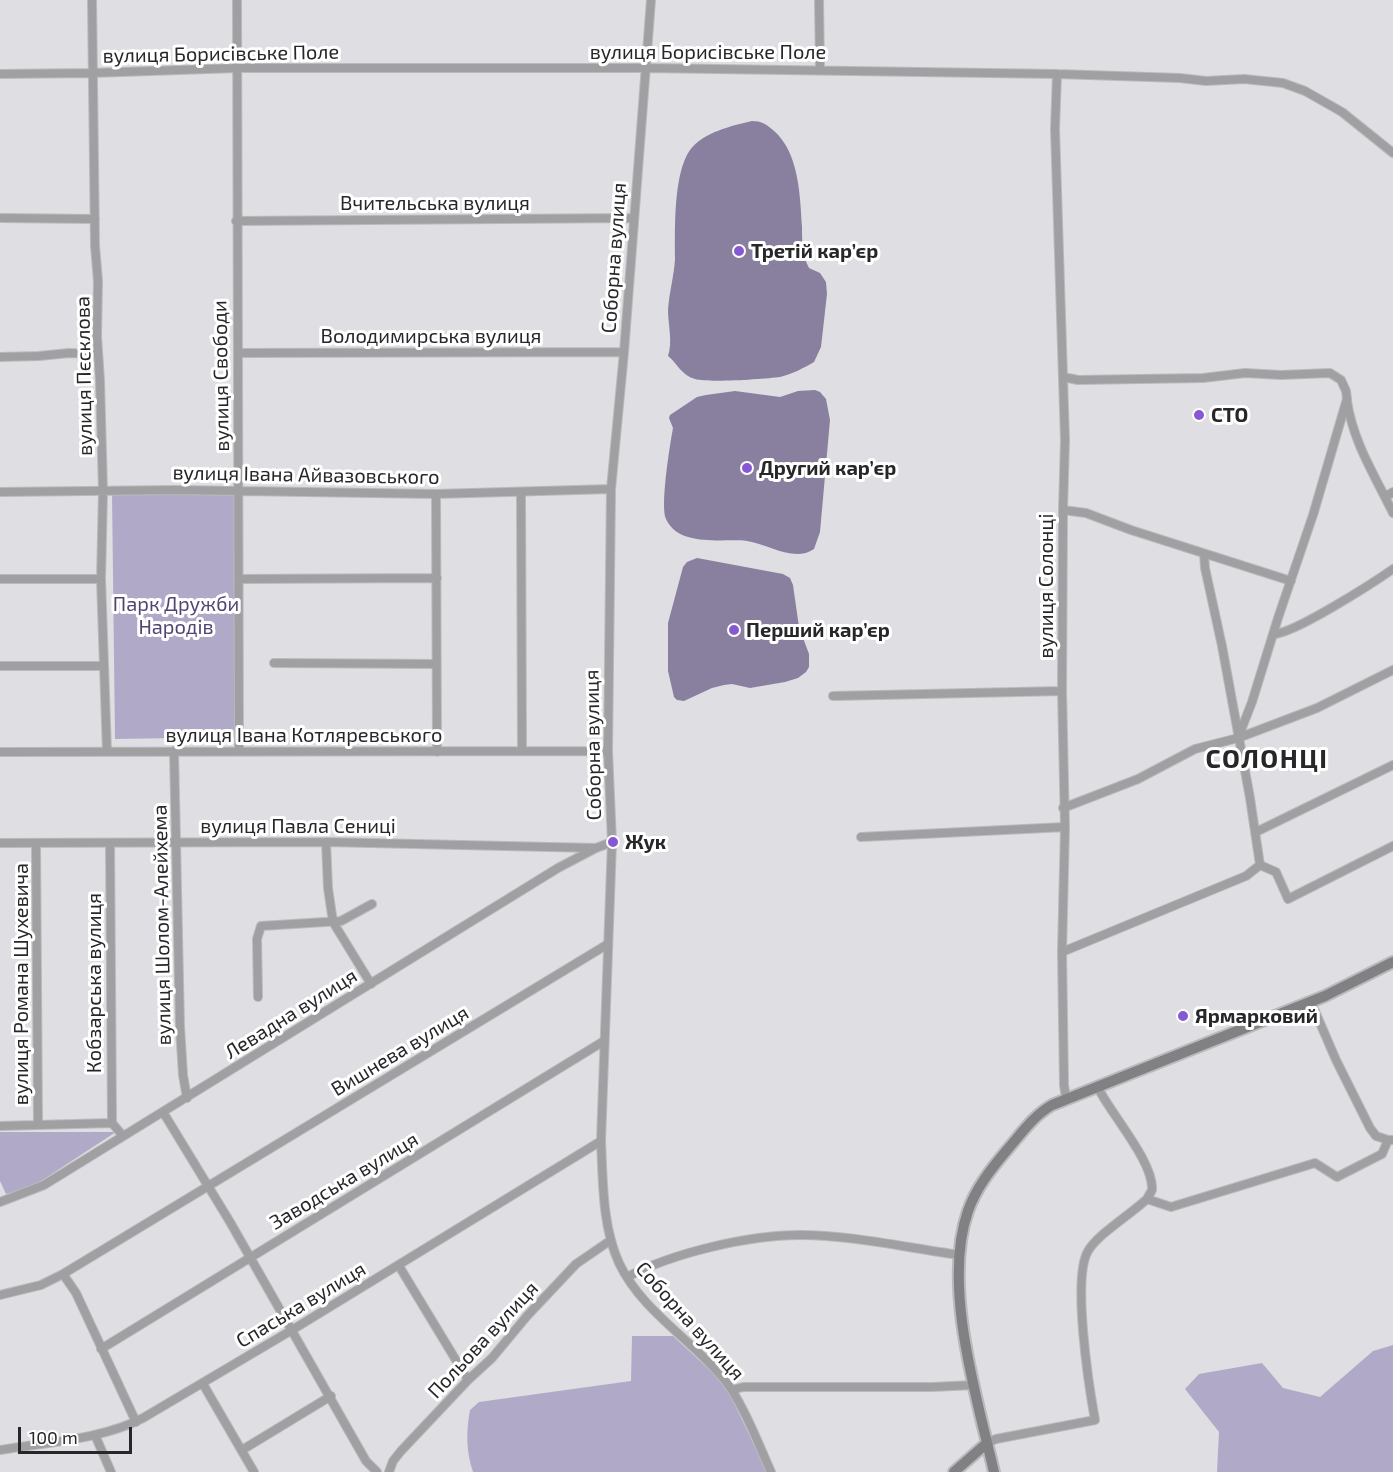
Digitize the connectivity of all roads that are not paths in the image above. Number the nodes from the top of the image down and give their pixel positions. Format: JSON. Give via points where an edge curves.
{"nodes":[{"id":1,"x":92,"y":0,"type":"edge"},
{"id":2,"x":237,"y":0,"type":"edge"},
{"id":3,"x":651,"y":0,"type":"edge"},
{"id":4,"x":819,"y":0,"type":"edge"},
{"id":5,"x":237,"y":68,"type":"junction"},
{"id":6,"x":646,"y":68,"type":"junction"},
{"id":7,"x":820,"y":69,"type":"junction"},
{"id":8,"x":92,"y":73,"type":"junction"},
{"id":9,"x":0,"y":74,"type":"edge"},
{"id":10,"x":1057,"y":74,"type":"junction"},
{"id":11,"x":1393,"y":153,"type":"edge"},
{"id":12,"x":634,"y":218,"type":"junction"},
{"id":13,"x":0,"y":219,"type":"edge"},
{"id":14,"x":95,"y":219,"type":"junction"},
{"id":15,"x":236,"y":221,"type":"junction"},
{"id":16,"x":624,"y":352,"type":"junction"},
{"id":17,"x":238,"y":353,"type":"junction"},
{"id":18,"x":97,"y":354,"type":"junction"},
{"id":19,"x":0,"y":357,"type":"edge"},
{"id":20,"x":1063,"y":377,"type":"junction"},
{"id":21,"x":1347,"y":399,"type":"junction"},
{"id":22,"x":611,"y":489,"type":"junction"},
{"id":23,"x":103,"y":491,"type":"junction"},
{"id":24,"x":239,"y":491,"type":"junction"},
{"id":25,"x":0,"y":492,"type":"edge"},
{"id":26,"x":521,"y":492,"type":"junction"},
{"id":27,"x":1393,"y":492,"type":"edge"},
{"id":28,"x":436,"y":494,"type":"junction"},
{"id":29,"x":1385,"y":497,"type":"junction"},
{"id":30,"x":1063,"y":510,"type":"junction"},
{"id":31,"x":1393,"y":513,"type":"edge"},
{"id":32,"x":1204,"y":554,"type":"junction"},
{"id":33,"x":1393,"y":569,"type":"edge"},
{"id":34,"x":436,"y":578,"type":"junction"},
{"id":35,"x":0,"y":579,"type":"edge"},
{"id":36,"x":101,"y":579,"type":"junction"},
{"id":37,"x":239,"y":579,"type":"junction"},
{"id":38,"x":1291,"y":581,"type":"junction"},
{"id":39,"x":1273,"y":634,"type":"junction"},
{"id":40,"x":274,"y":663,"type":"dead end"},
{"id":41,"x":436,"y":664,"type":"junction"},
{"id":42,"x":0,"y":666,"type":"edge"},
{"id":43,"x":103,"y":666,"type":"junction"},
{"id":44,"x":1393,"y":670,"type":"edge"},
{"id":45,"x":1062,"y":691,"type":"junction"},
{"id":46,"x":833,"y":696,"type":"dead end"},
{"id":47,"x":1238,"y":738,"type":"junction"},
{"id":48,"x":522,"y":750,"type":"junction"},
{"id":49,"x":174,"y":751,"type":"junction"},
{"id":50,"x":239,"y":751,"type":"junction"},
{"id":51,"x":608,"y":751,"type":"junction"},
{"id":52,"x":0,"y":752,"type":"edge"},
{"id":53,"x":107,"y":752,"type":"junction"},
{"id":54,"x":436,"y":752,"type":"junction"},
{"id":55,"x":1393,"y":765,"type":"edge"},
{"id":56,"x":1063,"y":808,"type":"junction"},
{"id":57,"x":1065,"y":827,"type":"junction"},
{"id":58,"x":1256,"y":832,"type":"junction"},
{"id":59,"x":861,"y":837,"type":"dead end"},
{"id":60,"x":177,"y":842,"type":"junction"},
{"id":61,"x":326,"y":842,"type":"junction"},
{"id":62,"x":612,"y":842,"type":"junction"},
{"id":63,"x":0,"y":843,"type":"edge"},
{"id":64,"x":36,"y":843,"type":"junction"},
{"id":65,"x":110,"y":843,"type":"junction"},
{"id":66,"x":1393,"y":846,"type":"edge"},
{"id":67,"x":596,"y":848,"type":"junction"},
{"id":68,"x":1260,"y":865,"type":"junction"},
{"id":69,"x":372,"y":904,"type":"dead end"},
{"id":70,"x":333,"y":922,"type":"junction"},
{"id":71,"x":608,"y":944,"type":"junction"},
{"id":72,"x":1062,"y":952,"type":"junction"},
{"id":73,"x":1393,"y":962,"type":"edge"},
{"id":74,"x":370,"y":984,"type":"junction"},
{"id":75,"x":258,"y":997,"type":"dead end"},
{"id":76,"x":1311,"y":1002,"type":"junction"},
{"id":77,"x":604,"y":1041,"type":"junction"},
{"id":78,"x":1097,"y":1086,"type":"junction"},
{"id":79,"x":187,"y":1098,"type":"junction"},
{"id":80,"x":1066,"y":1098,"type":"junction"},
{"id":81,"x":163,"y":1112,"type":"junction"},
{"id":82,"x":112,"y":1123,"type":"junction"},
{"id":83,"x":38,"y":1125,"type":"junction"},
{"id":84,"x":0,"y":1126,"type":"edge"},
{"id":85,"x":123,"y":1136,"type":"junction"},
{"id":86,"x":1391,"y":1140,"type":"edge"},
{"id":87,"x":600,"y":1141,"type":"junction"},
{"id":88,"x":208,"y":1186,"type":"junction"},
{"id":89,"x":1147,"y":1199,"type":"junction"},
{"id":90,"x":0,"y":1202,"type":"edge"},
{"id":91,"x":611,"y":1240,"type":"junction"},
{"id":92,"x":960,"y":1256,"type":"junction"},
{"id":93,"x":250,"y":1258,"type":"junction"},
{"id":94,"x":399,"y":1266,"type":"junction"},
{"id":95,"x":63,"y":1274,"type":"junction"},
{"id":96,"x":627,"y":1277,"type":"junction"},
{"id":97,"x":0,"y":1295,"type":"edge"},
{"id":98,"x":292,"y":1330,"type":"junction"},
{"id":99,"x":101,"y":1349,"type":"junction"},
{"id":100,"x":468,"y":1380,"type":"junction"},
{"id":101,"x":203,"y":1384,"type":"junction"},
{"id":102,"x":974,"y":1385,"type":"junction"},
{"id":103,"x":732,"y":1390,"type":"junction"},
{"id":104,"x":331,"y":1396,"type":"junction"},
{"id":105,"x":136,"y":1422,"type":"junction"},
{"id":106,"x":95,"y":1435,"type":"junction"},
{"id":107,"x":987,"y":1443,"type":"junction"},
{"id":108,"x":0,"y":1450,"type":"edge"},
{"id":109,"x":242,"y":1450,"type":"junction"},
{"id":110,"x":111,"y":1472,"type":"edge"},
{"id":111,"x":255,"y":1472,"type":"edge"},
{"id":112,"x":377,"y":1472,"type":"edge"},
{"id":113,"x":389,"y":1472,"type":"edge"},
{"id":114,"x":771,"y":1472,"type":"edge"},
{"id":115,"x":954,"y":1472,"type":"edge"},
{"id":116,"x":994,"y":1472,"type":"edge"}],
"edges":[{"from":1,"to":8,"type":"street","name":"вулиця Пєсклова"},
{"from":2,"to":5,"type":"street","name":"вулиця Свободи"},
{"from":3,"to":6,"type":"street","name":"Соборна вулиця"},
{"from":4,"to":7,"type":"street"},
{"from":5,"to":6,"type":"street","name":"вулиця Борисівське Поле"},
{"from":5,"to":8,"type":"street","name":"вулиця Борисівське Поле"},
{"from":5,"to":15,"type":"street","name":"вулиця Свободи"},
{"from":6,"to":7,"type":"street","name":"вулиця Борисівське Поле"},
{"from":6,"to":12,"type":"street","name":"Соборна вулиця"},
{"from":7,"to":10,"type":"street","name":"вулиця Борисівське Поле"},
{"from":8,"to":9,"type":"street","name":"вулиця Борисівське Поле"},
{"from":8,"to":14,"type":"street","name":"вулиця Пєсклова"},
{"from":10,"to":11,"type":"street","name":"вулиця Борисівське Поле","via":[[1283,83],[1332,105]]},
{"from":10,"to":20,"type":"street","name":"вулиця Солонці","via":[[1055,129]]},
{"from":12,"to":15,"type":"street","name":"Вчительська вулиця"},
{"from":12,"to":16,"type":"street","name":"Соборна вулиця"},
{"from":13,"to":14,"type":"street"},
{"from":14,"to":18,"type":"street","name":"вулиця Пєсклова"},
{"from":15,"to":17,"type":"street","name":"вулиця Свободи"},
{"from":16,"to":17,"type":"street","name":"Володимирська вулиця"},
{"from":16,"to":22,"type":"street","name":"Соборна вулиця"},
{"from":17,"to":24,"type":"street","name":"вулиця Свободи"},
{"from":18,"to":19,"type":"street"},
{"from":18,"to":23,"type":"street","name":"вулиця Пєсклова"},
{"from":20,"to":21,"type":"street","via":[[1078,380],[1203,378],[1245,373],[1330,374],[1341,380]]},
{"from":20,"to":30,"type":"street","name":"вулиця Солонці"},
{"from":21,"to":29,"type":"street","via":[[1357,441]]},
{"from":21,"to":38,"type":"street"},
{"from":22,"to":26,"type":"street","name":"вулиця Івана Айвазовського"},
{"from":22,"to":51,"type":"street","name":"Соборна вулиця"},
{"from":23,"to":24,"type":"street","name":"вулиця Івана Айвазовського"},
{"from":23,"to":25,"type":"street","name":"вулиця Івана Айвазовського"},
{"from":23,"to":36,"type":"street","name":"вулиця Пєсклова"},
{"from":24,"to":28,"type":"street","name":"вулиця Івана Айвазовського"},
{"from":24,"to":37,"type":"street","name":"вулиця Свободи"},
{"from":26,"to":28,"type":"street","name":"вулиця Івана Айвазовського"},
{"from":26,"to":48,"type":"street"},
{"from":27,"to":29,"type":"street"},
{"from":28,"to":34,"type":"street"},
{"from":29,"to":31,"type":"street"},
{"from":30,"to":32,"type":"street","via":[[1086,513]]},
{"from":30,"to":45,"type":"street","name":"вулиця Солонці"},
{"from":32,"to":38,"type":"street"},
{"from":32,"to":47,"type":"street"},
{"from":33,"to":39,"type":"street","via":[[1284,633]]},
{"from":34,"to":37,"type":"street"},
{"from":34,"to":41,"type":"street"},
{"from":35,"to":36,"type":"street"},
{"from":36,"to":43,"type":"street","name":"вулиця Пєсклова"},
{"from":37,"to":50,"type":"street","name":"вулиця Свободи"},
{"from":38,"to":39,"type":"street"},
{"from":39,"to":47,"type":"street"},
{"from":40,"to":41,"type":"street"},
{"from":41,"to":54,"type":"street"},
{"from":42,"to":43,"type":"street"},
{"from":43,"to":53,"type":"street","name":"вулиця Пєсклова"},
{"from":44,"to":47,"type":"street","via":[[1317,708]]},
{"from":45,"to":46,"type":"street"},
{"from":45,"to":56,"type":"street","name":"вулиця Солонці"},
{"from":47,"to":56,"type":"street","via":[[1195,749],[1138,779]]},
{"from":47,"to":58,"type":"street"},
{"from":48,"to":51,"type":"street","name":"вулиця Івана Котляревського"},
{"from":48,"to":54,"type":"street","name":"вулиця Івана Котляревського"},
{"from":49,"to":50,"type":"street","name":"вулиця Івана Котляревського"},
{"from":49,"to":53,"type":"street","name":"вулиця Івана Котляревського"},
{"from":49,"to":60,"type":"street","name":"вулиця Шолом-Алейхема"},
{"from":50,"to":54,"type":"street","name":"вулиця Івана Котляревського"},
{"from":51,"to":62,"type":"street","name":"Соборна вулиця"},
{"from":52,"to":53,"type":"street","name":"вулиця Івана Котляревського"},
{"from":55,"to":58,"type":"street"},
{"from":56,"to":57,"type":"street","name":"вулиця Солонці"},
{"from":57,"to":59,"type":"street"},
{"from":57,"to":72,"type":"street","name":"вулиця Солонці"},
{"from":58,"to":68,"type":"street"},
{"from":60,"to":61,"type":"street","name":"вулиця Павла Сениці"},
{"from":60,"to":65,"type":"street","name":"вулиця Павла Сениці"},
{"from":60,"to":79,"type":"street","name":"вулиця Шолом-Алейхема","via":[[180,1027]]},
{"from":61,"to":67,"type":"street","name":"вулиця Павла Сениці"},
{"from":61,"to":70,"type":"street"},
{"from":62,"to":67,"type":"street"},
{"from":62,"to":71,"type":"street","name":"Соборна вулиця"},
{"from":63,"to":64,"type":"street","name":"вулиця Павла Сениці"},
{"from":64,"to":65,"type":"street","name":"вулиця Павла Сениці"},
{"from":64,"to":83,"type":"street","name":"вулиця Романа Шухевича"},
{"from":65,"to":82,"type":"street","name":"Кобзарська вулиця"},
{"from":66,"to":68,"type":"street","via":[[1288,898],[1276,872]]},
{"from":67,"to":74,"type":"street","name":"Левадна вулиця"},
{"from":68,"to":72,"type":"street","via":[[1246,876]]},
{"from":69,"to":70,"type":"street","via":[[346,920]]},
{"from":70,"to":74,"type":"street"},
{"from":70,"to":75,"type":"street","via":[[261,926],[257,939]]},
{"from":71,"to":77,"type":"street","name":"Соборна вулиця"},
{"from":71,"to":88,"type":"street","name":"Вишнева вулиця"},
{"from":72,"to":80,"type":"street","name":"вулиця Солонці"},
{"from":73,"to":76,"type":"main road"},
{"from":74,"to":79,"type":"street","name":"Левадна вулиця"},
{"from":76,"to":78,"type":"main road"},
{"from":76,"to":86,"type":"street","via":[[1370,1128],[1376,1136]]},
{"from":77,"to":87,"type":"street","name":"Соборна вулиця"},
{"from":77,"to":93,"type":"street","name":"Заводська вулиця"},
{"from":78,"to":80,"type":"main road"},
{"from":78,"to":89,"type":"street","via":[[1151,1179],[1152,1190]]},
{"from":79,"to":81,"type":"street","name":"Левадна вулиця"},
{"from":80,"to":92,"type":"main road","via":[[1037,1115],[982,1182],[967,1215]]},
{"from":81,"to":85,"type":"street","name":"Левадна вулиця"},
{"from":81,"to":88,"type":"street"},
{"from":82,"to":83,"type":"street"},
{"from":82,"to":85,"type":"street"},
{"from":83,"to":84,"type":"street"},
{"from":85,"to":90,"type":"street","name":"Левадна вулиця","via":[[44,1185]]},
{"from":86,"to":89,"type":"street","via":[[1382,1154],[1337,1177],[1315,1163],[1171,1207]]},
{"from":87,"to":91,"type":"street","name":"Соборна вулиця"},
{"from":87,"to":94,"type":"street","name":"Спаська вулиця"},
{"from":88,"to":93,"type":"street"},
{"from":88,"to":95,"type":"street","name":"Вишнева вулиця"},
{"from":89,"to":107,"type":"street","via":[[1092,1245],[1083,1263],[1086,1364],[1095,1420]]},
{"from":91,"to":96,"type":"street","name":"Соборна вулиця"},
{"from":91,"to":100,"type":"street","name":"Польова вулиця","via":[[576,1264]]},
{"from":92,"to":96,"type":"street","via":[[852,1240],[791,1236],[706,1248]]},
{"from":92,"to":102,"type":"main road","via":[[961,1310]]},
{"from":93,"to":98,"type":"street"},
{"from":93,"to":99,"type":"street","name":"Заводська вулиця"},
{"from":94,"to":98,"type":"street","name":"Спаська вулиця"},
{"from":94,"to":100,"type":"street"},
{"from":95,"to":97,"type":"street","name":"Вишнева вулиця","via":[[41,1285]]},
{"from":95,"to":99,"type":"street","via":[[76,1293]]},
{"from":96,"to":103,"type":"street","name":"Соборна вулиця"},
{"from":98,"to":101,"type":"street","name":"Спаська вулиця"},
{"from":98,"to":104,"type":"street"},
{"from":99,"to":105,"type":"street"},
{"from":100,"to":113,"type":"street","name":"Польова вулиця","via":[[401,1451]]},
{"from":101,"to":105,"type":"street","name":"Спаська вулиця"},
{"from":101,"to":109,"type":"street"},
{"from":102,"to":103,"type":"street"},
{"from":102,"to":107,"type":"main road"},
{"from":103,"to":114,"type":"street","name":"Соборна вулиця"},
{"from":104,"to":109,"type":"street"},
{"from":104,"to":112,"type":"street","via":[[369,1465]]},
{"from":105,"to":106,"type":"street","name":"Спаська вулиця"},
{"from":106,"to":108,"type":"street","name":"Спаська вулиця"},
{"from":106,"to":110,"type":"street"},
{"from":107,"to":115,"type":"main road"},
{"from":107,"to":116,"type":"main road"},
{"from":109,"to":111,"type":"street"}]}
